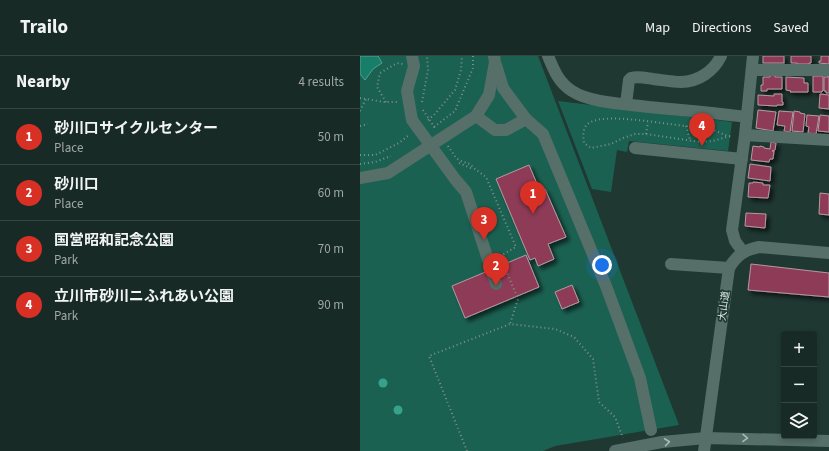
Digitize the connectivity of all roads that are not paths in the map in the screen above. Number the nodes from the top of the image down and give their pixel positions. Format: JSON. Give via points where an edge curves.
{"nodes":[{"id":1,"x":548,"y":56,"type":"edge"},
{"id":2,"x":721,"y":56,"type":"edge"},
{"id":3,"x":753,"y":56,"type":"edge"},
{"id":4,"x":495,"y":59,"type":"edge"},
{"id":5,"x":413,"y":61,"type":"edge"},
{"id":6,"x":752,"y":70,"type":"junction"},
{"id":7,"x":829,"y":70,"type":"edge"},
{"id":8,"x":626,"y":104,"type":"junction"},
{"id":9,"x":476,"y":116,"type":"junction"},
{"id":10,"x":747,"y":117,"type":"junction"},
{"id":11,"x":526,"y":119,"type":"junction"},
{"id":12,"x":745,"y":136,"type":"junction"},
{"id":13,"x":829,"y":140,"type":"edge"},
{"id":14,"x":635,"y":148,"type":"dead end"},
{"id":15,"x":742,"y":159,"type":"junction"},
{"id":16,"x":360,"y":178,"type":"edge"},
{"id":17,"x":743,"y":252,"type":"junction"},
{"id":18,"x":829,"y":253,"type":"edge"},
{"id":19,"x":671,"y":264,"type":"dead end"},
{"id":20,"x":729,"y":268,"type":"junction"},
{"id":21,"x":496,"y":284,"type":"dead end"},
{"id":22,"x":651,"y":430,"type":"dead end"},
{"id":23,"x":706,"y":438,"type":"junction"},
{"id":24,"x":829,"y":441,"type":"edge"},
{"id":25,"x":615,"y":451,"type":"edge"},
{"id":26,"x":704,"y":451,"type":"edge"}],
"edges":[{"from":1,"to":8,"type":"street","via":[[555,74],[572,91],[586,98]]},
{"from":2,"to":8,"type":"street","via":[[707,73],[694,80],[682,82],[631,78]]},
{"from":3,"to":6,"type":"street"},
{"from":4,"to":9,"type":"street","via":[[489,95]]},
{"from":4,"to":11,"type":"street","via":[[503,88]]},
{"from":5,"to":21,"type":"street","via":[[407,91],[412,120],[466,192]]},
{"from":6,"to":7,"type":"street"},
{"from":6,"to":10,"type":"street"},
{"from":8,"to":10,"type":"street"},
{"from":9,"to":11,"type":"street","via":[[495,130],[506,130]]},
{"from":9,"to":16,"type":"street","via":[[388,173]]},
{"from":10,"to":12,"type":"street"},
{"from":11,"to":22,"type":"street","via":[[543,134],[606,286],[640,378]]},
{"from":12,"to":13,"type":"street"},
{"from":12,"to":15,"type":"street"},
{"from":14,"to":15,"type":"street"},
{"from":15,"to":17,"type":"street","via":[[732,230],[735,241]]},
{"from":17,"to":18,"type":"street","via":[[759,247]]},
{"from":17,"to":20,"type":"street"},
{"from":19,"to":20,"type":"street"},
{"from":20,"to":23,"type":"street","name":"大山道"},
{"from":23,"to":24,"type":"street","one_way":true},
{"from":25,"to":23,"type":"street","one_way":true,"via":[[662,442]]},
{"from":23,"to":26,"type":"street","name":"大山道"}]}
